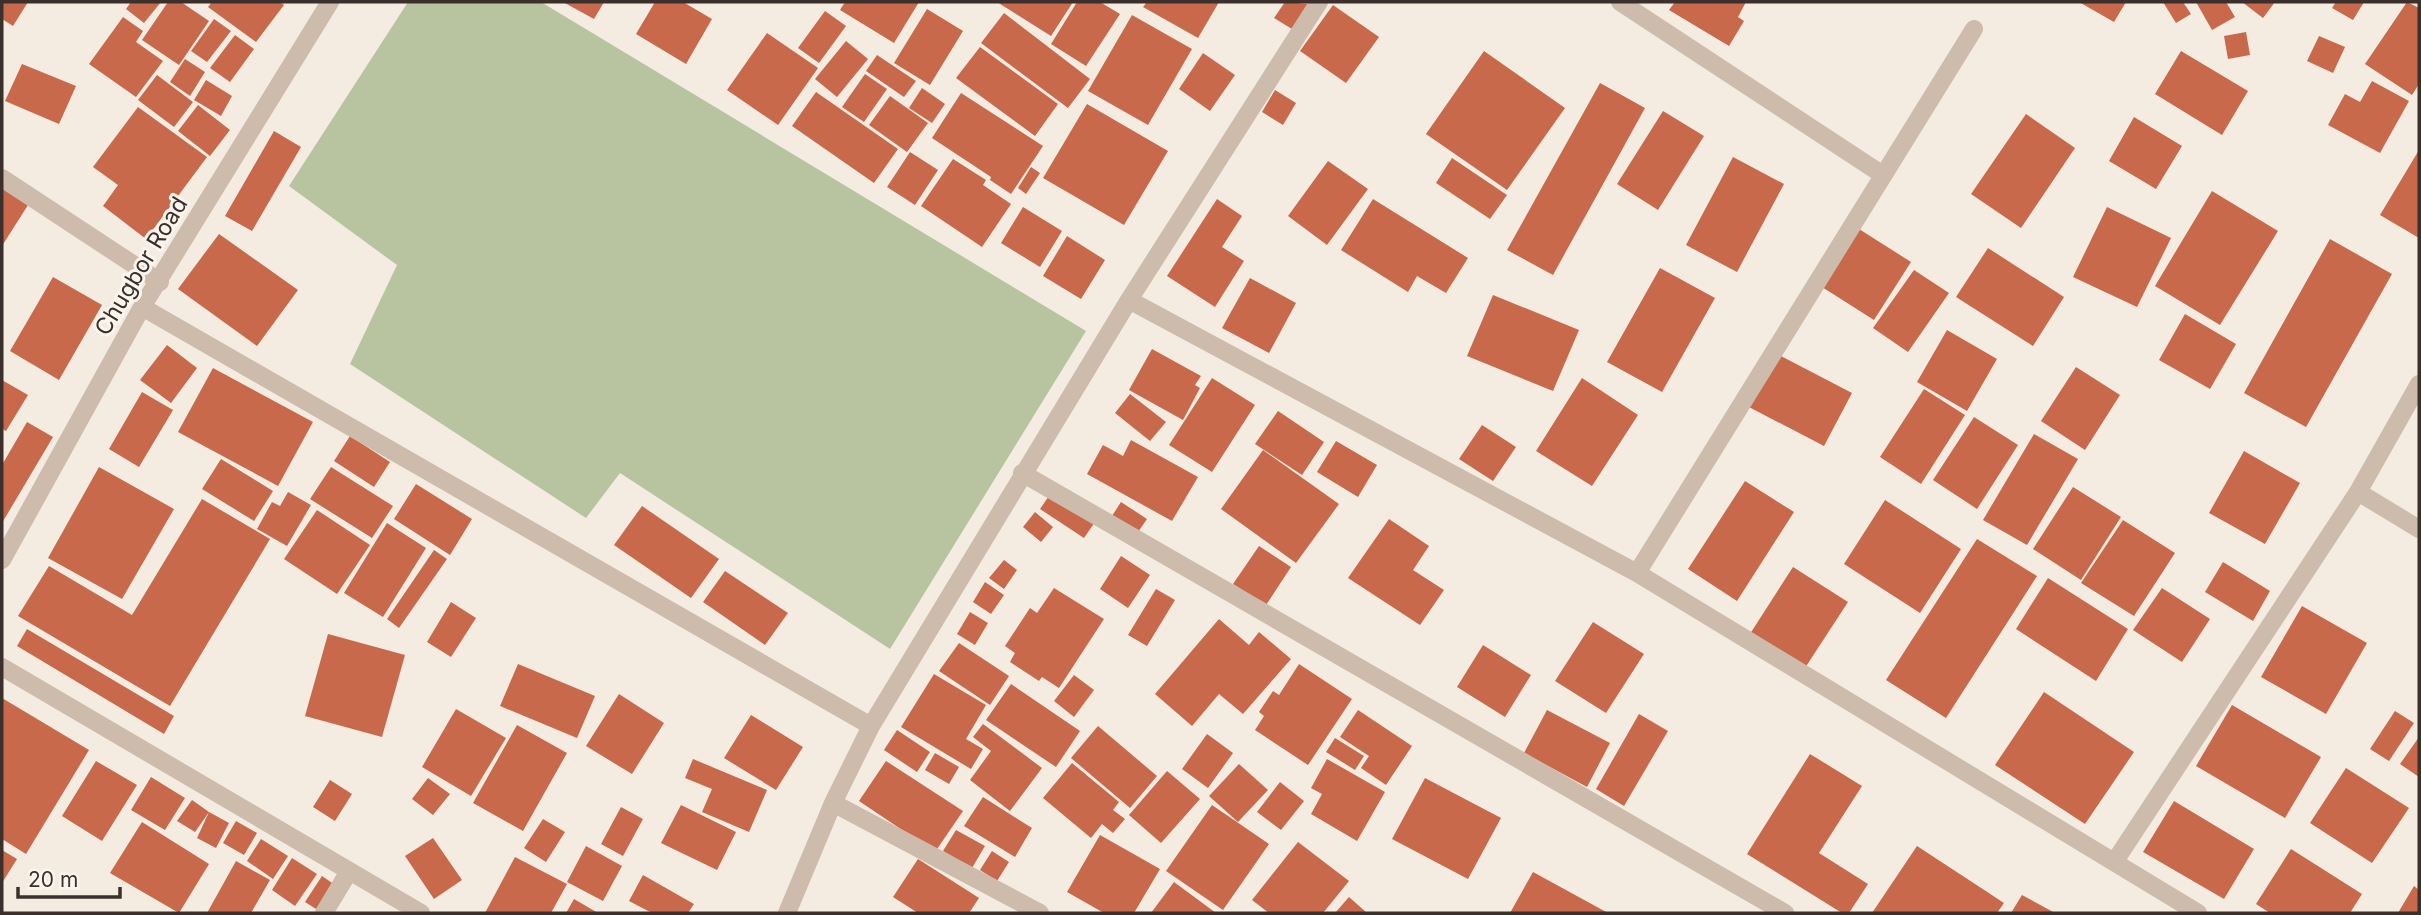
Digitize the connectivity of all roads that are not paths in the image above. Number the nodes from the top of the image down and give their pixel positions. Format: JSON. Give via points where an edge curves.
{"nodes":[{"id":1,"x":330,"y":2,"type":"edge"},
{"id":2,"x":1319,"y":2,"type":"edge"},
{"id":3,"x":1620,"y":2,"type":"edge"},
{"id":4,"x":1974,"y":29,"type":"dead end"},
{"id":5,"x":1883,"y":175,"type":"junction"},
{"id":6,"x":2,"y":178,"type":"edge"},
{"id":7,"x":160,"y":282,"type":"junction"},
{"id":8,"x":1129,"y":300,"type":"junction"},
{"id":9,"x":142,"y":307,"type":"junction"},
{"id":10,"x":2419,"y":384,"type":"edge"},
{"id":11,"x":1022,"y":473,"type":"junction"},
{"id":12,"x":2358,"y":492,"type":"junction"},
{"id":13,"x":2419,"y":529,"type":"edge"},
{"id":14,"x":2,"y":560,"type":"edge"},
{"id":15,"x":1637,"y":573,"type":"junction"},
{"id":16,"x":2,"y":667,"type":"edge"},
{"id":17,"x":871,"y":726,"type":"junction"},
{"id":18,"x":833,"y":803,"type":"junction"},
{"id":19,"x":2116,"y":861,"type":"junction"},
{"id":20,"x":348,"y":873,"type":"junction"},
{"id":21,"x":324,"y":913,"type":"edge"},
{"id":22,"x":421,"y":913,"type":"edge"},
{"id":23,"x":787,"y":913,"type":"edge"},
{"id":24,"x":1040,"y":913,"type":"edge"},
{"id":25,"x":1785,"y":913,"type":"edge"},
{"id":26,"x":2198,"y":913,"type":"edge"}],
"edges":[{"from":1,"to":7,"type":"street","name":"Chugbor Road"},
{"from":2,"to":8,"type":"street"},
{"from":3,"to":5,"type":"street"},
{"from":4,"to":5,"type":"street"},
{"from":5,"to":15,"type":"street"},
{"from":6,"to":7,"type":"street"},
{"from":7,"to":9,"type":"street","name":"Chugbor Road"},
{"from":8,"to":11,"type":"street"},
{"from":8,"to":15,"type":"street"},
{"from":9,"to":14,"type":"street","name":"Chugbor Road"},
{"from":9,"to":17,"type":"street"},
{"from":10,"to":12,"type":"street"},
{"from":11,"to":17,"type":"street"},
{"from":11,"to":25,"type":"street"},
{"from":12,"to":13,"type":"street"},
{"from":12,"to":19,"type":"street"},
{"from":15,"to":19,"type":"street"},
{"from":16,"to":20,"type":"street"},
{"from":17,"to":18,"type":"street"},
{"from":18,"to":23,"type":"street"},
{"from":18,"to":24,"type":"street"},
{"from":19,"to":26,"type":"street"},
{"from":20,"to":21,"type":"street"},
{"from":20,"to":22,"type":"street"}]}
